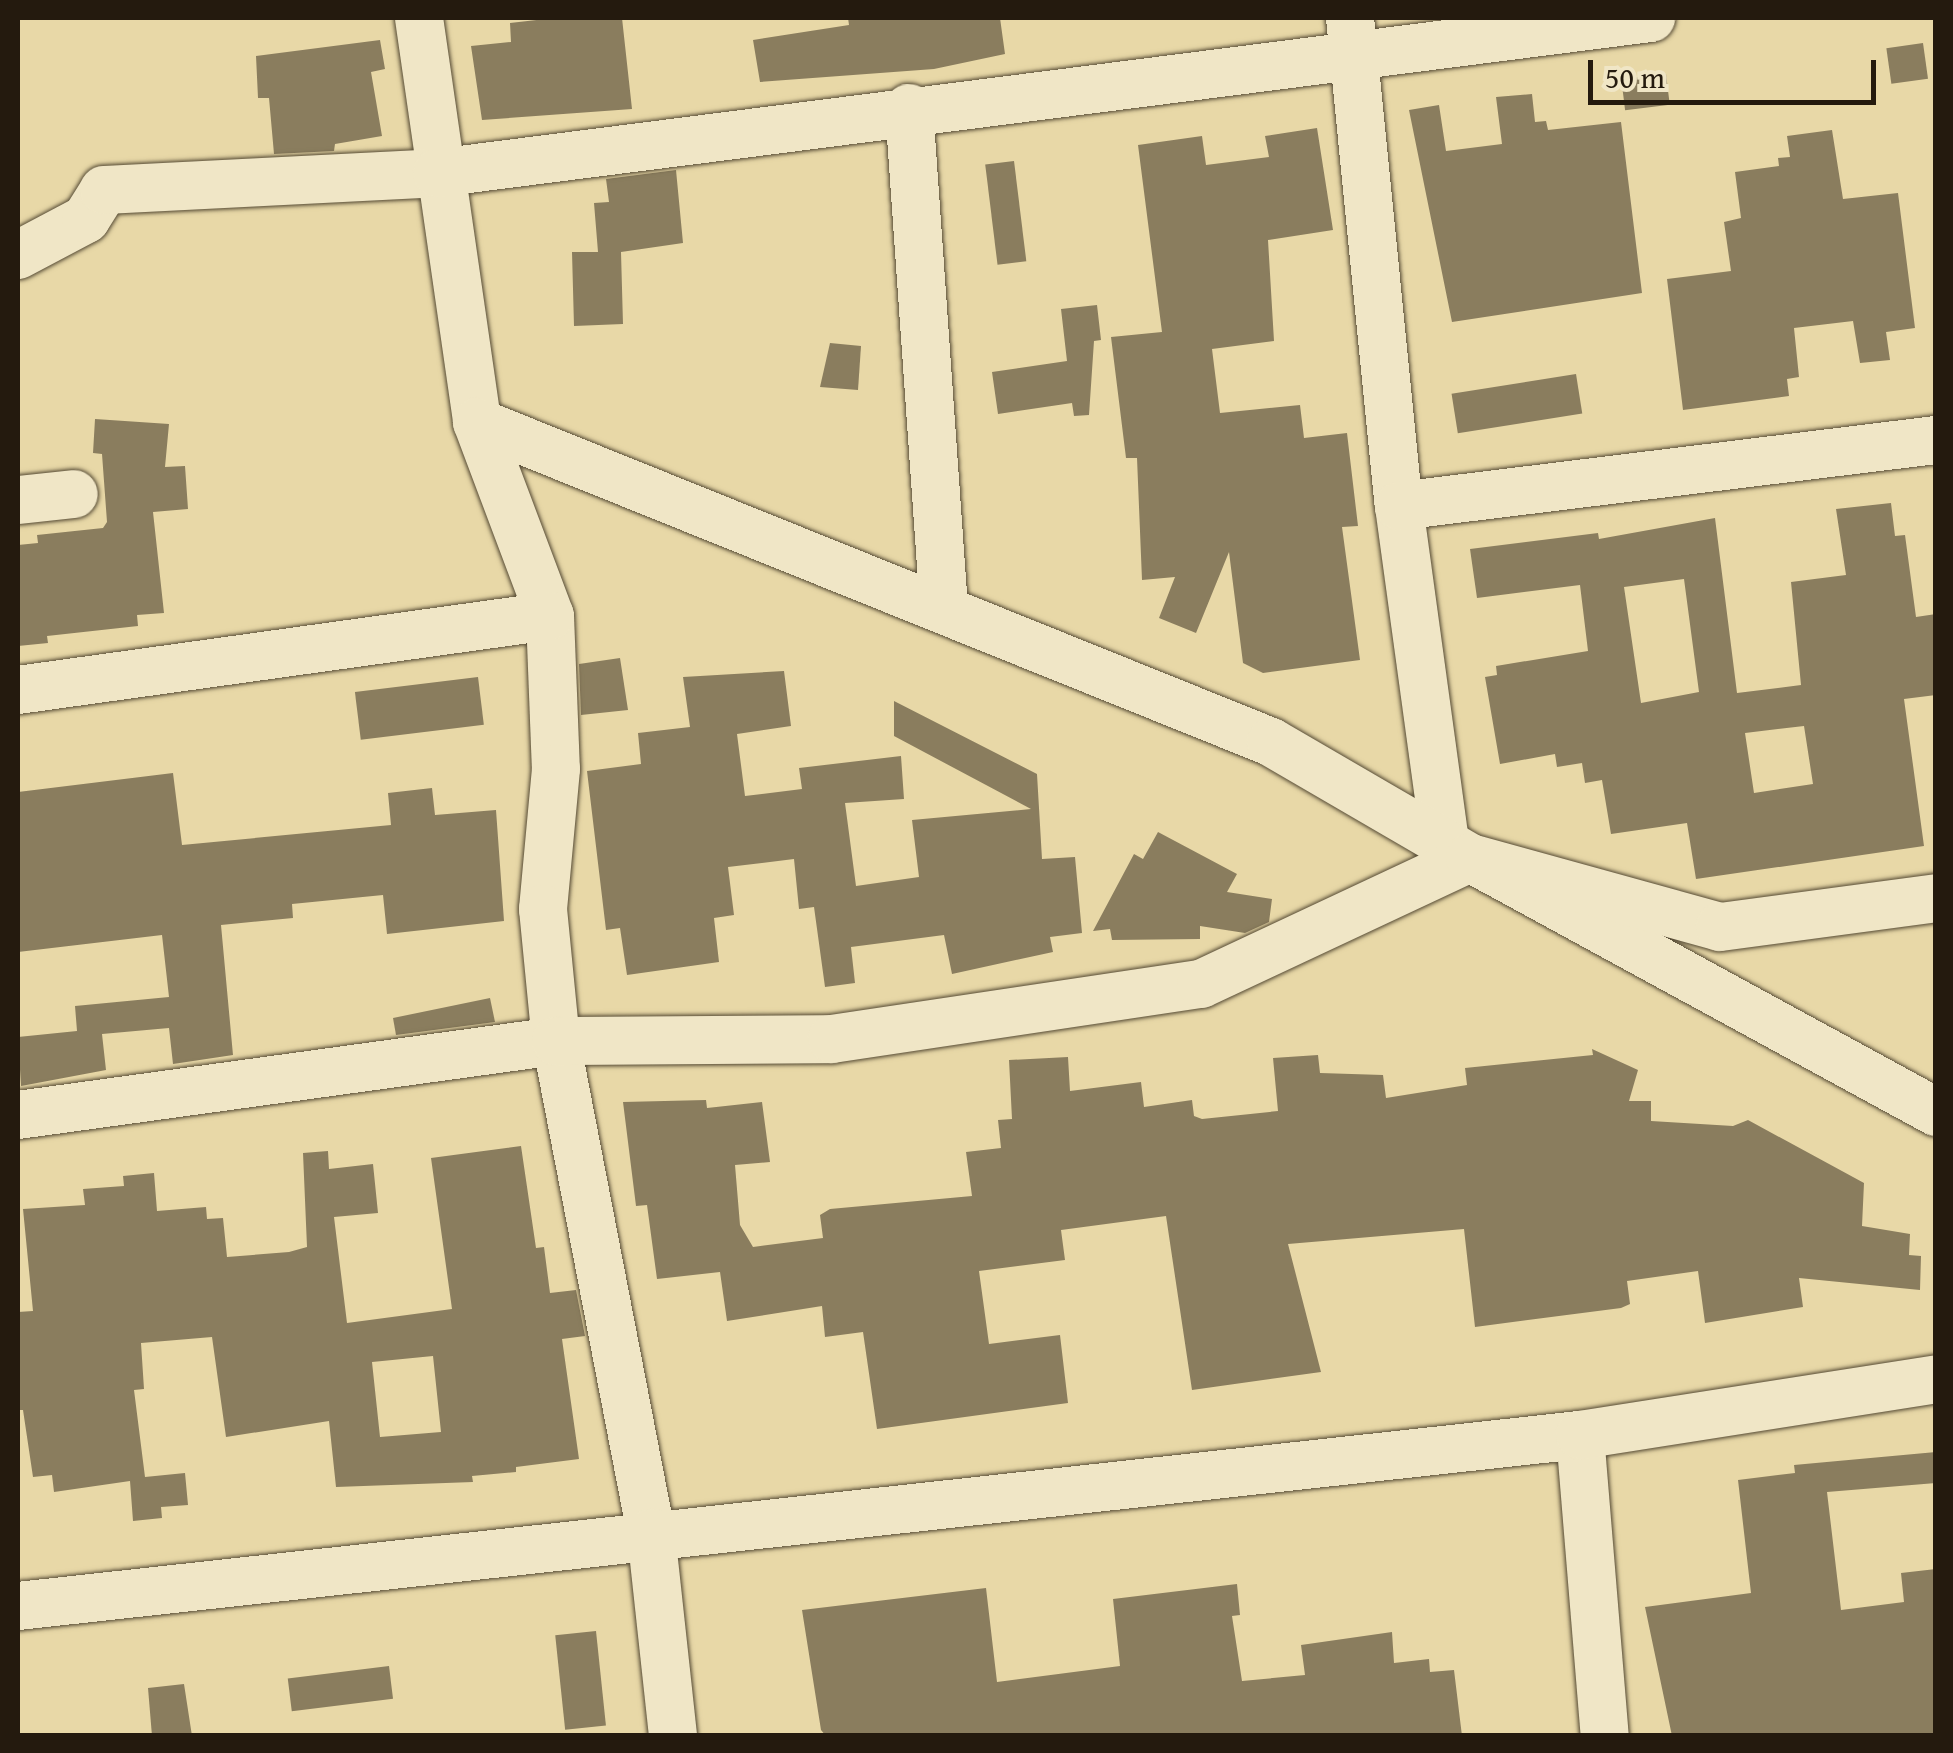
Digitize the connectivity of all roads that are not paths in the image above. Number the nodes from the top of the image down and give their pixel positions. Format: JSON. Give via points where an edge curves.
{"nodes":[{"id":1,"x":419,"y":18,"type":"edge"},
{"id":2,"x":1652,"y":18,"type":"edge"},
{"id":3,"x":1353,"y":36,"type":"edge"},
{"id":4,"x":908,"y":108,"type":"junction"},
{"id":5,"x":437,"y":173,"type":"junction"},
{"id":6,"x":18,"y":255,"type":"edge"},
{"id":7,"x":478,"y":422,"type":"junction"},
{"id":8,"x":1936,"y":440,"type":"edge"},
{"id":9,"x":74,"y":494,"type":"dead end"},
{"id":10,"x":18,"y":500,"type":"edge"},
{"id":11,"x":1400,"y":506,"type":"junction"},
{"id":12,"x":944,"y":606,"type":"junction"},
{"id":13,"x":550,"y":616,"type":"junction"},
{"id":14,"x":18,"y":690,"type":"edge"},
{"id":15,"x":1458,"y":851,"type":"junction"},
{"id":16,"x":1936,"y":898,"type":"edge"},
{"id":17,"x":556,"y":1041,"type":"junction"},
{"id":18,"x":1936,"y":1112,"type":"edge"},
{"id":19,"x":18,"y":1115,"type":"edge"},
{"id":20,"x":1936,"y":1379,"type":"edge"},
{"id":21,"x":1580,"y":1435,"type":"junction"},
{"id":22,"x":651,"y":1533,"type":"junction"},
{"id":23,"x":18,"y":1606,"type":"edge"},
{"id":24,"x":674,"y":1736,"type":"edge"},
{"id":25,"x":1605,"y":1736,"type":"edge"}],
"edges":[{"from":1,"to":5,"type":"street"},
{"from":2,"to":3,"type":"street"},
{"from":3,"to":4,"type":"street"},
{"from":3,"to":11,"type":"street"},
{"from":4,"to":5,"type":"street"},
{"from":4,"to":12,"type":"street"},
{"from":5,"to":6,"type":"street","via":[[104,190],[86,219]]},
{"from":5,"to":7,"type":"street"},
{"from":7,"to":12,"type":"street"},
{"from":7,"to":13,"type":"street"},
{"from":8,"to":11,"type":"street"},
{"from":9,"to":10,"type":"street"},
{"from":11,"to":15,"type":"street"},
{"from":12,"to":15,"type":"street","via":[[1271,742]]},
{"from":13,"to":14,"type":"street"},
{"from":13,"to":17,"type":"street","via":[[556,770],[543,909]]},
{"from":15,"to":16,"type":"street","via":[[1720,927]]},
{"from":15,"to":17,"type":"street","via":[[1201,984],[832,1039]]},
{"from":15,"to":18,"type":"street"},
{"from":17,"to":19,"type":"street"},
{"from":17,"to":22,"type":"street"},
{"from":20,"to":21,"type":"street"},
{"from":21,"to":22,"type":"street"},
{"from":21,"to":25,"type":"street"},
{"from":22,"to":23,"type":"street"},
{"from":22,"to":24,"type":"street"}]}
